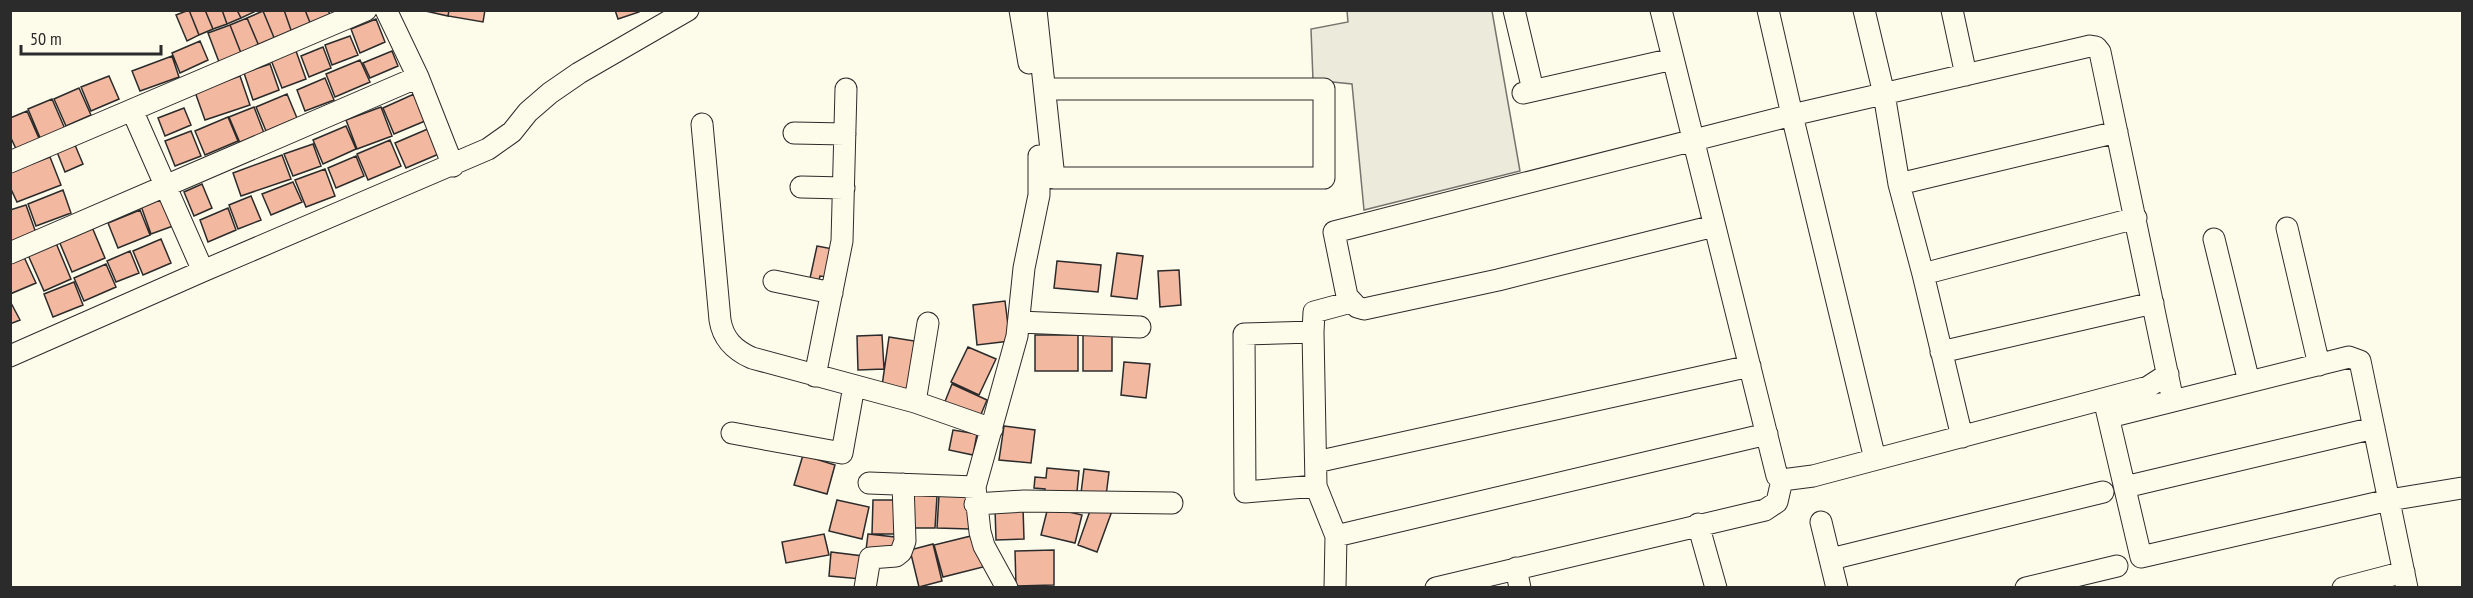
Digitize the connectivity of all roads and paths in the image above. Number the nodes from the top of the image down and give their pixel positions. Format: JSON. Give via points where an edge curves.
{"nodes":[{"id":1,"x":366,"y":10,"type":"edge"},
{"id":2,"x":386,"y":10,"type":"edge"},
{"id":3,"x":688,"y":10,"type":"edge"},
{"id":4,"x":1020,"y":10,"type":"edge"},
{"id":5,"x":1036,"y":10,"type":"edge"},
{"id":6,"x":1514,"y":10,"type":"edge"},
{"id":7,"x":1661,"y":10,"type":"edge"},
{"id":8,"x":1768,"y":10,"type":"edge"},
{"id":9,"x":1864,"y":10,"type":"edge"},
{"id":10,"x":1952,"y":10,"type":"edge"},
{"id":11,"x":1673,"y":59,"type":"junction"},
{"id":12,"x":1966,"y":75,"type":"junction"},
{"id":13,"x":418,"y":77,"type":"junction"},
{"id":14,"x":1045,"y":88,"type":"junction"},
{"id":15,"x":846,"y":89,"type":"dead end"},
{"id":16,"x":1884,"y":94,"type":"junction"},
{"id":17,"x":132,"y":110,"type":"junction"},
{"id":18,"x":1792,"y":115,"type":"junction"},
{"id":19,"x":702,"y":124,"type":"dead end"},
{"id":20,"x":2117,"y":132,"type":"junction"},
{"id":21,"x":794,"y":133,"type":"dead end"},
{"id":22,"x":845,"y":134,"type":"junction"},
{"id":23,"x":1693,"y":140,"type":"junction"},
{"id":24,"x":10,"y":162,"type":"edge"},
{"id":25,"x":453,"y":166,"type":"junction"},
{"id":26,"x":1899,"y":184,"type":"junction"},
{"id":27,"x":166,"y":186,"type":"junction"},
{"id":28,"x":801,"y":187,"type":"dead end"},
{"id":29,"x":844,"y":188,"type":"junction"},
{"id":30,"x":2136,"y":218,"type":"junction"},
{"id":31,"x":1714,"y":226,"type":"junction"},
{"id":32,"x":2287,"y":228,"type":"dead end"},
{"id":33,"x":2214,"y":239,"type":"dead end"},
{"id":34,"x":10,"y":253,"type":"edge"},
{"id":35,"x":203,"y":271,"type":"junction"},
{"id":36,"x":1923,"y":274,"type":"junction"},
{"id":37,"x":774,"y":281,"type":"dead end"},
{"id":38,"x":832,"y":293,"type":"junction"},
{"id":39,"x":1351,"y":302,"type":"junction"},
{"id":40,"x":2153,"y":303,"type":"junction"},
{"id":41,"x":1019,"y":322,"type":"junction"},
{"id":42,"x":928,"y":323,"type":"dead end"},
{"id":43,"x":1140,"y":327,"type":"dead end"},
{"id":44,"x":1312,"y":332,"type":"junction"},
{"id":45,"x":1941,"y":352,"type":"junction"},
{"id":46,"x":10,"y":356,"type":"edge"},
{"id":47,"x":2319,"y":365,"type":"junction"},
{"id":48,"x":1750,"y":366,"type":"junction"},
{"id":49,"x":2168,"y":374,"type":"junction"},
{"id":50,"x":815,"y":376,"type":"junction"},
{"id":51,"x":2249,"y":382,"type":"junction"},
{"id":52,"x":854,"y":386,"type":"junction"},
{"id":53,"x":2173,"y":401,"type":"junction"},
{"id":54,"x":915,"y":402,"type":"junction"},
{"id":55,"x":2107,"y":408,"type":"junction"},
{"id":56,"x":2374,"y":428,"type":"junction"},
{"id":57,"x":992,"y":429,"type":"junction"},
{"id":58,"x":732,"y":433,"type":"dead end"},
{"id":59,"x":1767,"y":434,"type":"junction"},
{"id":60,"x":1962,"y":437,"type":"junction"},
{"id":61,"x":1875,"y":459,"type":"junction"},
{"id":62,"x":1316,"y":462,"type":"junction"},
{"id":63,"x":1782,"y":480,"type":"junction"},
{"id":64,"x":869,"y":483,"type":"dead end"},
{"id":65,"x":903,"y":484,"type":"junction"},
{"id":66,"x":1316,"y":486,"type":"junction"},
{"id":67,"x":2125,"y":487,"type":"junction"},
{"id":68,"x":2463,"y":488,"type":"edge"},
{"id":69,"x":2103,"y":492,"type":"dead end"},
{"id":70,"x":975,"y":495,"type":"junction"},
{"id":71,"x":2389,"y":500,"type":"junction"},
{"id":72,"x":1172,"y":503,"type":"dead end"},
{"id":73,"x":1821,"y":522,"type":"dead end"},
{"id":74,"x":1698,"y":524,"type":"junction"},
{"id":75,"x":1336,"y":536,"type":"junction"},
{"id":76,"x":1831,"y":559,"type":"junction"},
{"id":77,"x":2117,"y":566,"type":"dead end"},
{"id":78,"x":1518,"y":578,"type":"edge"},
{"id":79,"x":2405,"y":580,"type":"edge"},
{"id":80,"x":865,"y":588,"type":"edge"},
{"id":81,"x":1007,"y":588,"type":"edge"},
{"id":82,"x":1335,"y":588,"type":"edge"},
{"id":83,"x":1436,"y":588,"type":"edge"},
{"id":84,"x":1716,"y":588,"type":"edge"},
{"id":85,"x":1837,"y":588,"type":"edge"},
{"id":86,"x":2026,"y":588,"type":"edge"},
{"id":87,"x":2343,"y":588,"type":"edge"}],
"edges":[{"from":1,"to":17,"type":"street"},
{"from":2,"to":13,"type":"street"},
{"from":3,"to":25,"type":"street","via":[[579,73],[528,112],[512,132]]},
{"from":4,"to":41,"type":"street","via":[[1040,175]]},
{"from":5,"to":14,"type":"street"},
{"from":6,"to":11,"type":"street","via":[[1528,92]]},
{"from":7,"to":11,"type":"street"},
{"from":8,"to":18,"type":"street"},
{"from":9,"to":16,"type":"street"},
{"from":10,"to":12,"type":"street"},
{"from":11,"to":23,"type":"street"},
{"from":12,"to":16,"type":"street"},
{"from":12,"to":20,"type":"street","via":[[2096,47]]},
{"from":13,"to":25,"type":"street"},
{"from":13,"to":27,"type":"street"},
{"from":14,"to":14,"type":"street","via":[[1054,178],[1324,178],[1324,89]]},
{"from":15,"to":22,"type":"street"},
{"from":16,"to":18,"type":"street"},
{"from":16,"to":26,"type":"street"},
{"from":17,"to":24,"type":"street"},
{"from":17,"to":27,"type":"street"},
{"from":18,"to":23,"type":"street"},
{"from":18,"to":61,"type":"street"},
{"from":19,"to":50,"type":"street","via":[[722,331],[744,355]]},
{"from":20,"to":26,"type":"street"},
{"from":20,"to":30,"type":"street"},
{"from":21,"to":22,"type":"street"},
{"from":22,"to":29,"type":"street"},
{"from":23,"to":31,"type":"street"},
{"from":23,"to":39,"type":"street","via":[[1334,232]]},
{"from":25,"to":35,"type":"street"},
{"from":26,"to":36,"type":"street"},
{"from":27,"to":34,"type":"street"},
{"from":27,"to":35,"type":"street"},
{"from":28,"to":29,"type":"street"},
{"from":29,"to":38,"type":"street","via":[[842,241]]},
{"from":30,"to":36,"type":"street"},
{"from":30,"to":40,"type":"street"},
{"from":31,"to":39,"type":"street","via":[[1364,309]]},
{"from":31,"to":48,"type":"street"},
{"from":32,"to":47,"type":"street"},
{"from":33,"to":51,"type":"street"},
{"from":35,"to":46,"type":"street"},
{"from":36,"to":45,"type":"street"},
{"from":37,"to":38,"type":"street"},
{"from":38,"to":50,"type":"street"},
{"from":39,"to":44,"type":"street","via":[[1314,312]]},
{"from":40,"to":45,"type":"street"},
{"from":40,"to":49,"type":"street"},
{"from":41,"to":43,"type":"street"},
{"from":41,"to":57,"type":"street"},
{"from":42,"to":54,"type":"street"},
{"from":44,"to":62,"type":"street"},
{"from":44,"to":66,"type":"street","via":[[1244,334],[1245,492]]},
{"from":45,"to":60,"type":"street"},
{"from":47,"to":51,"type":"street"},
{"from":47,"to":56,"type":"street","via":[[2349,357],[2360,361]]},
{"from":48,"to":59,"type":"street"},
{"from":48,"to":62,"type":"street"},
{"from":49,"to":53,"type":"street"},
{"from":49,"to":55,"type":"street"},
{"from":50,"to":52,"type":"street"},
{"from":51,"to":53,"type":"street"},
{"from":52,"to":54,"type":"street"},
{"from":52,"to":58,"type":"street","via":[[842,453]]},
{"from":53,"to":55,"type":"street"},
{"from":54,"to":57,"type":"street"},
{"from":55,"to":60,"type":"street"},
{"from":55,"to":67,"type":"street"},
{"from":56,"to":67,"type":"street"},
{"from":56,"to":71,"type":"street"},
{"from":57,"to":70,"type":"street"},
{"from":59,"to":63,"type":"street","via":[[1777,476]]},
{"from":59,"to":75,"type":"street"},
{"from":60,"to":61,"type":"street"},
{"from":61,"to":63,"type":"street"},
{"from":62,"to":66,"type":"street"},
{"from":63,"to":74,"type":"street","via":[[1777,502],[1766,510]]},
{"from":64,"to":65,"type":"street"},
{"from":65,"to":70,"type":"street"},
{"from":65,"to":80,"type":"street","via":[[903,547],[896,556],[870,558]]},
{"from":66,"to":75,"type":"street"},
{"from":67,"to":71,"type":"street","via":[[2141,557]]},
{"from":68,"to":71,"type":"street"},
{"from":69,"to":76,"type":"street"},
{"from":70,"to":72,"type":"street","via":[[1024,501]]},
{"from":70,"to":81,"type":"street","via":[[984,546]]},
{"from":71,"to":79,"type":"street"},
{"from":73,"to":76,"type":"street"},
{"from":74,"to":78,"type":"street"},
{"from":74,"to":84,"type":"street"},
{"from":75,"to":82,"type":"street"},
{"from":76,"to":85,"type":"street"},
{"from":77,"to":86,"type":"street"},
{"from":78,"to":83,"type":"street"},
{"from":79,"to":87,"type":"street"}]}
